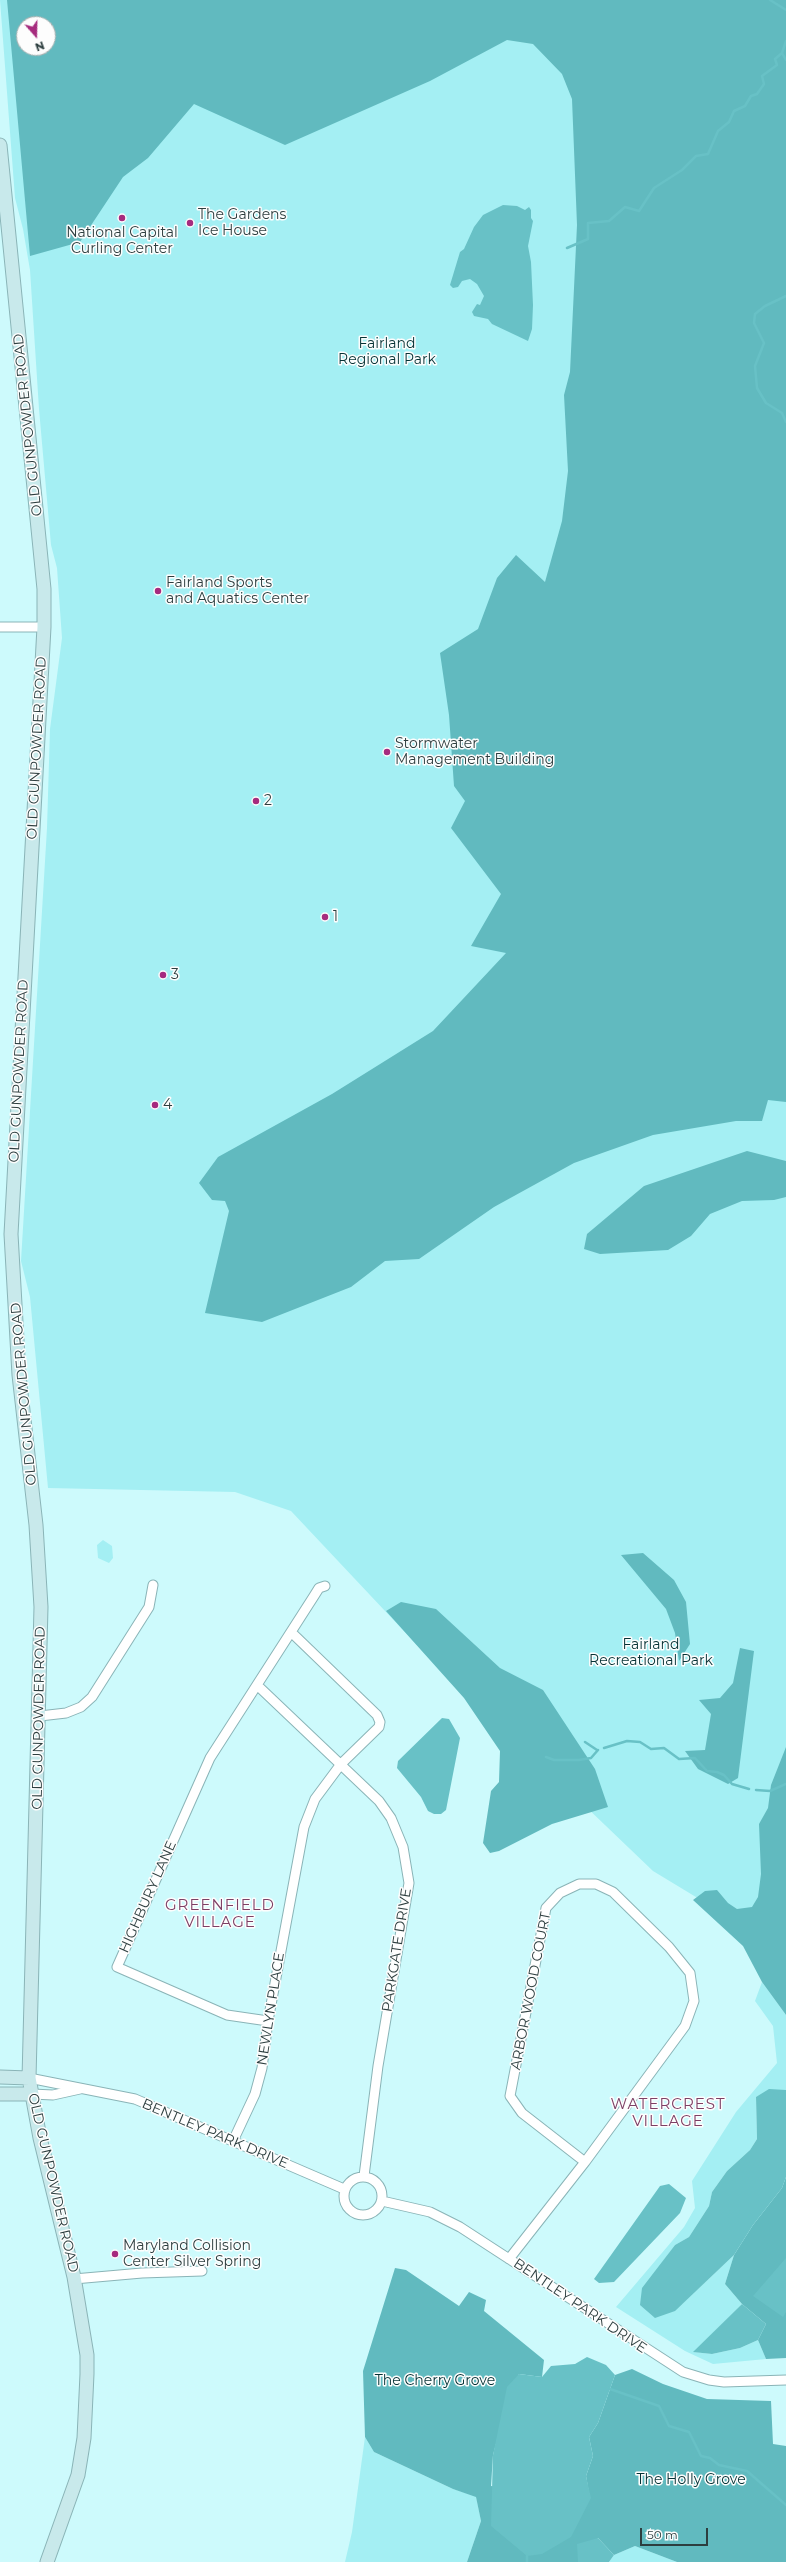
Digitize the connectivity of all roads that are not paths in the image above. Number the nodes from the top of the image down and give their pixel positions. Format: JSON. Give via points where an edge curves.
{"nodes":[{"id":1,"x":0,"y":146,"type":"edge"},
{"id":2,"x":0,"y":627,"type":"edge"},
{"id":3,"x":44,"y":627,"type":"junction"},
{"id":4,"x":153,"y":1585,"type":"dead end"},
{"id":5,"x":325,"y":1586,"type":"dead end"},
{"id":6,"x":291,"y":1632,"type":"junction"},
{"id":7,"x":257,"y":1685,"type":"junction"},
{"id":8,"x":40,"y":1716,"type":"junction"},
{"id":9,"x":341,"y":1764,"type":"junction"},
{"id":10,"x":268,"y":2021,"type":"junction"},
{"id":11,"x":0,"y":2077,"type":"edge"},
{"id":12,"x":29,"y":2078,"type":"junction"},
{"id":13,"x":83,"y":2089,"type":"junction"},
{"id":14,"x":0,"y":2094,"type":"edge"},
{"id":15,"x":32,"y":2094,"type":"junction"},
{"id":16,"x":233,"y":2141,"type":"junction"},
{"id":17,"x":585,"y":2162,"type":"junction"},
{"id":18,"x":364,"y":2176,"type":"junction"},
{"id":19,"x":344,"y":2189,"type":"junction"},
{"id":20,"x":382,"y":2201,"type":"junction"},
{"id":21,"x":509,"y":2259,"type":"junction"},
{"id":22,"x":202,"y":2271,"type":"dead end"},
{"id":23,"x":74,"y":2279,"type":"junction"},
{"id":24,"x":786,"y":2380,"type":"edge"},
{"id":25,"x":47,"y":2562,"type":"edge"}],
"edges":[{"from":1,"to":3,"type":"main road","name":"OLD GUNPOWDER ROAD","via":[[34,479],[44,589]]},
{"from":2,"to":3,"type":"street"},
{"from":3,"to":8,"type":"main road","name":"OLD GUNPOWDER ROAD","via":[[11,1234],[19,1375],[40,1563]]},
{"from":4,"to":8,"type":"street","via":[[149,1607],[92,1697],[81,1707],[66,1713]]},
{"from":5,"to":6,"type":"street","via":[[319,1588]]},
{"from":6,"to":7,"type":"street"},
{"from":6,"to":9,"type":"street","name":"NEWLYN PLACE","via":[[377,1715],[380,1722],[379,1727]]},
{"from":7,"to":9,"type":"street","name":"PARKGATE DRIVE"},
{"from":7,"to":10,"type":"street","name":"HIGHBURY LANE","via":[[210,1758],[117,1967],[227,2015]]},
{"from":8,"to":12,"type":"main road","name":"OLD GUNPOWDER ROAD"},
{"from":9,"to":10,"type":"street","name":"NEWLYN PLACE","via":[[315,1799],[304,1827]]},
{"from":9,"to":18,"type":"street","name":"PARKGATE DRIVE","via":[[379,1801],[391,1818],[403,1848],[409,1883],[378,2066]]},
{"from":10,"to":16,"type":"street","name":"NEWLYN PLACE","via":[[262,2068],[255,2094]]},
{"from":11,"to":12,"type":"main road"},
{"from":12,"to":13,"type":"street","name":"BENTLEY PARK DRIVE"},
{"from":12,"to":15,"type":"main road","name":"OLD GUNPOWDER ROAD"},
{"from":13,"to":15,"type":"street","name":"BENTLEY PARK DRIVE","via":[[53,2095]]},
{"from":13,"to":16,"type":"street","name":"BENTLEY PARK DRIVE","via":[[135,2099]]},
{"from":14,"to":15,"type":"main road"},
{"from":15,"to":23,"type":"main road","name":"OLD GUNPOWDER ROAD"},
{"from":16,"to":19,"type":"street","name":"BENTLEY PARK DRIVE"},
{"from":17,"to":17,"type":"street","name":"ARBOR WOOD COURT","via":[[526,2117],[510,2096],[546,1908],[560,1893],[579,1884],[596,1884],[613,1892],[669,1947],[690,1973],[694,2001],[685,2026]]},
{"from":17,"to":21,"type":"street","name":"ARBOR WOOD COURT"},
{"from":18,"to":19,"type":"street","via":[[352,2180]]},
{"from":18,"to":20,"type":"street","via":[[377,2182]]},
{"from":19,"to":20,"type":"street","via":[[344,2203],[354,2213],[367,2215],[379,2207]]},
{"from":20,"to":21,"type":"street","name":"BENTLEY PARK DRIVE","via":[[430,2212],[460,2227]]},
{"from":21,"to":24,"type":"street","name":"BENTLEY PARK DRIVE","via":[[682,2372],[724,2382]]},
{"from":22,"to":23,"type":"street"},
{"from":23,"to":25,"type":"main road","name":"OLD GUNPOWDER ROAD","via":[[87,2355],[84,2438],[78,2475]]}]}
